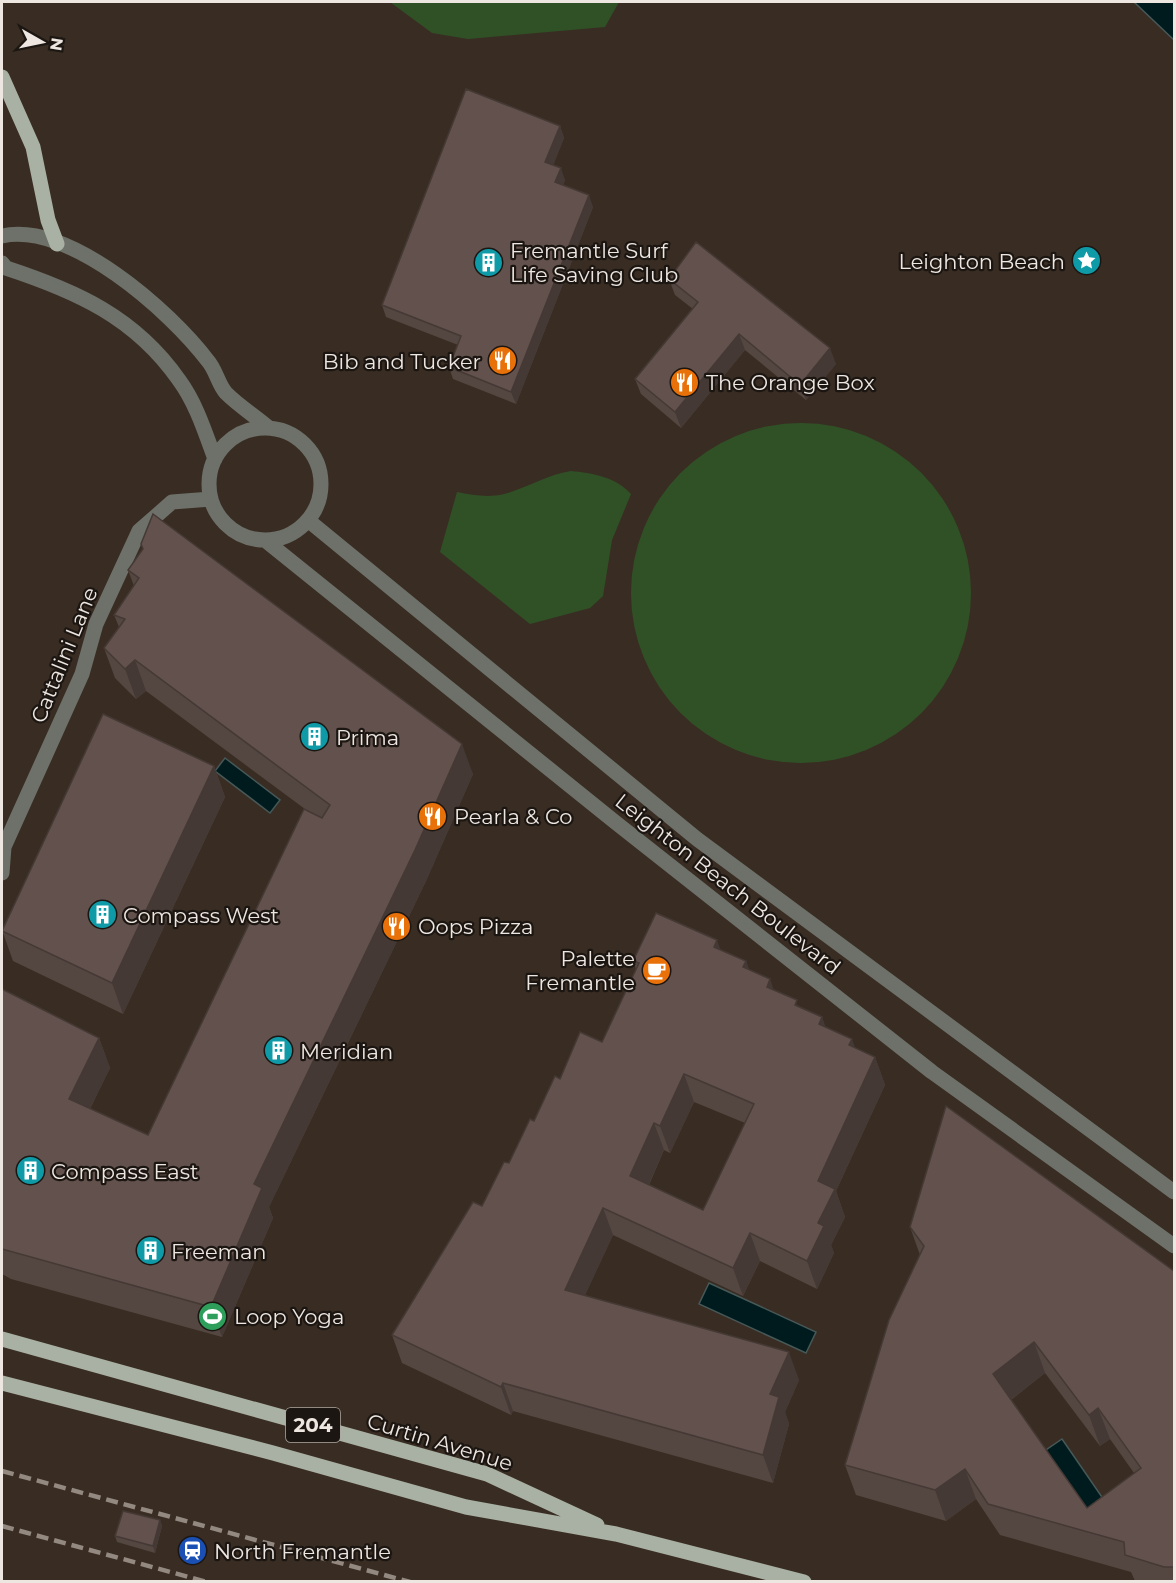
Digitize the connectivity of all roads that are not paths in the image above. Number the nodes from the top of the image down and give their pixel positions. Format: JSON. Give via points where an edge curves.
{"nodes":[{"id":1,"x":2,"y":77,"type":"edge"},
{"id":2,"x":2,"y":236,"type":"edge"},
{"id":3,"x":57,"y":244,"type":"junction"},
{"id":4,"x":2,"y":262,"type":"edge"},
{"id":5,"x":269,"y":428,"type":"junction"},
{"id":6,"x":215,"y":459,"type":"junction"},
{"id":7,"x":211,"y":499,"type":"junction"},
{"id":8,"x":309,"y":521,"type":"junction"},
{"id":9,"x":266,"y":541,"type":"junction"},
{"id":10,"x":2,"y":873,"type":"edge"},
{"id":11,"x":1174,"y":1192,"type":"edge"},
{"id":12,"x":1174,"y":1246,"type":"edge"},
{"id":13,"x":2,"y":1339,"type":"edge"},
{"id":14,"x":2,"y":1383,"type":"edge"},
{"id":15,"x":616,"y":1534,"type":"junction"},
{"id":16,"x":804,"y":1581,"type":"edge"}],
"edges":[{"from":1,"to":3,"type":"main road","via":[[33,147]]},
{"from":2,"to":3,"type":"street","via":[[19,232]]},
{"from":3,"to":5,"type":"street","via":[[88,256],[151,299],[210,363],[225,392]]},
{"from":4,"to":6,"type":"street","via":[[6,268],[69,290],[130,327],[180,381],[198,413]]},
{"from":5,"to":6,"type":"street","via":[[246,431],[229,442]]},
{"from":5,"to":8,"type":"street","via":[[296,437],[316,459],[321,478],[317,507]]},
{"from":6,"to":7,"type":"street"},
{"from":7,"to":9,"type":"street","via":[[219,516],[233,530]]},
{"from":7,"to":10,"type":"street","name":"Cattalini Lane","via":[[172,502],[139,531],[96,624],[82,674],[4,847]]},
{"from":8,"to":9,"type":"street","via":[[288,536]]},
{"from":8,"to":11,"type":"street","name":"Leighton Beach Boulevard","via":[[697,839]]},
{"from":9,"to":12,"type":"street","name":"Leighton Beach Boulevard","via":[[932,1072]]},
{"from":13,"to":15,"type":"main road","name":"Curtin Avenue","number":"204","via":[[487,1474]]},
{"from":14,"to":15,"type":"main road","name":"Curtin Avenue","number":"204","via":[[466,1507]]},
{"from":15,"to":16,"type":"main road","name":"Curtin Avenue","number":"204"}]}
